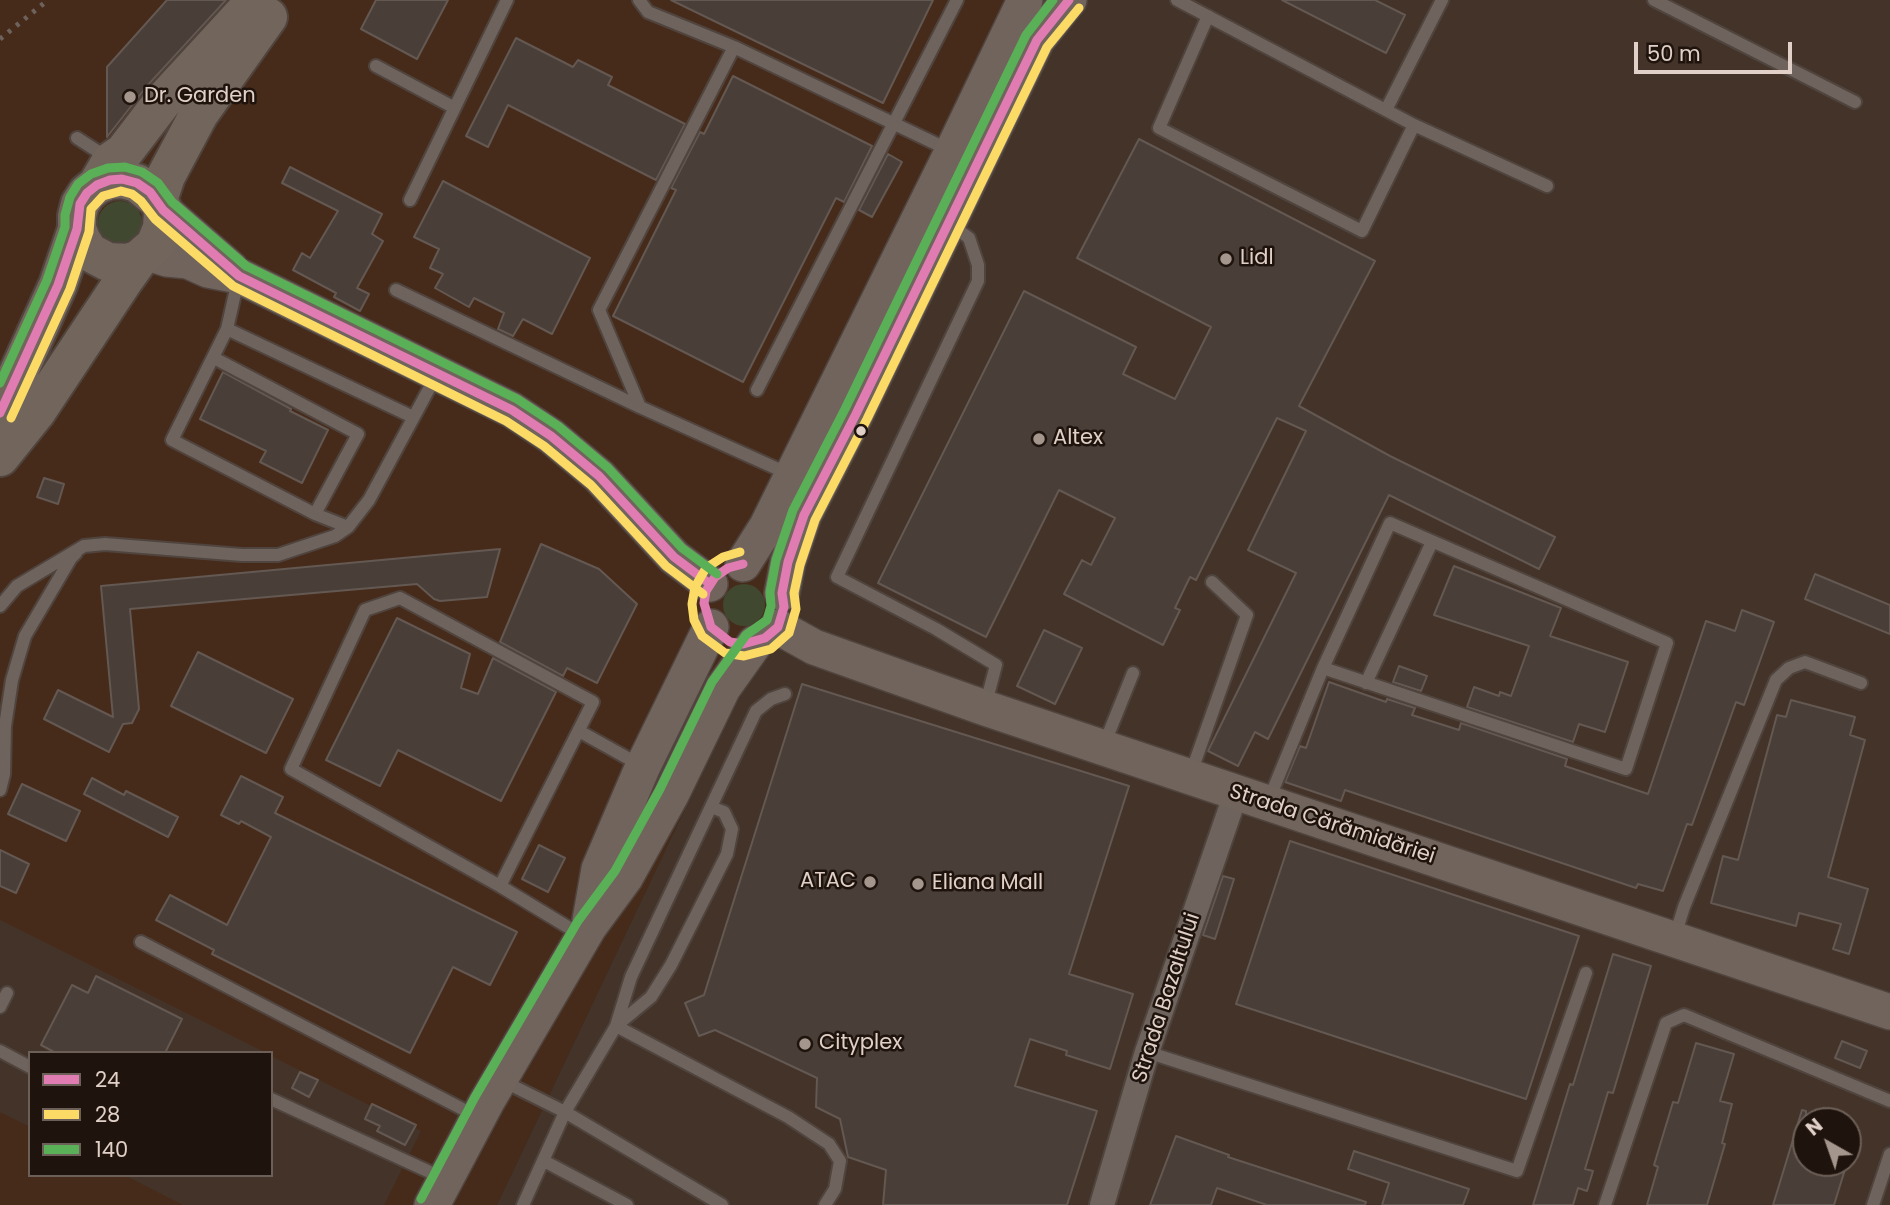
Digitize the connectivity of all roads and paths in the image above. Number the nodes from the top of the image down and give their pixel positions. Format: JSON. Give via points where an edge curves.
{"nodes":[{"id":1,"x":256,"y":0,"type":"edge"},
{"id":2,"x":281,"y":0,"type":"edge"},
{"id":3,"x":508,"y":0,"type":"edge"},
{"id":4,"x":639,"y":0,"type":"edge"},
{"id":5,"x":957,"y":0,"type":"edge"},
{"id":6,"x":1025,"y":0,"type":"edge"},
{"id":7,"x":1069,"y":0,"type":"edge"},
{"id":8,"x":1177,"y":0,"type":"edge"},
{"id":9,"x":1442,"y":0,"type":"edge"},
{"id":10,"x":1654,"y":0,"type":"edge"},
{"id":11,"x":1208,"y":16,"type":"junction"},
{"id":12,"x":734,"y":47,"type":"junction"},
{"id":13,"x":376,"y":65,"type":"dead end"},
{"id":14,"x":1855,"y":102,"type":"dead end"},
{"id":15,"x":453,"y":107,"type":"junction"},
{"id":16,"x":1386,"y":110,"type":"junction"},
{"id":17,"x":892,"y":123,"type":"junction"},
{"id":18,"x":1414,"y":125,"type":"junction"},
{"id":19,"x":77,"y":138,"type":"dead end"},
{"id":20,"x":952,"y":152,"type":"junction"},
{"id":21,"x":104,"y":173,"type":"junction"},
{"id":22,"x":1547,"y":186,"type":"dead end"},
{"id":23,"x":410,"y":200,"type":"dead end"},
{"id":24,"x":161,"y":205,"type":"junction"},
{"id":25,"x":948,"y":223,"type":"junction"},
{"id":26,"x":77,"y":229,"type":"junction"},
{"id":27,"x":144,"y":256,"type":"junction"},
{"id":28,"x":239,"y":276,"type":"junction"},
{"id":29,"x":396,"y":290,"type":"dead end"},
{"id":30,"x":228,"y":329,"type":"junction"},
{"id":31,"x":214,"y":358,"type":"junction"},
{"id":32,"x":437,"y":374,"type":"junction"},
{"id":33,"x":757,"y":390,"type":"dead end"},
{"id":34,"x":640,"y":407,"type":"junction"},
{"id":35,"x":0,"y":413,"type":"edge"},
{"id":36,"x":414,"y":418,"type":"junction"},
{"id":37,"x":0,"y":457,"type":"edge"},
{"id":38,"x":792,"y":475,"type":"junction"},
{"id":39,"x":315,"y":514,"type":"junction"},
{"id":40,"x":348,"y":527,"type":"junction"},
{"id":41,"x":1432,"y":542,"type":"junction"},
{"id":42,"x":84,"y":546,"type":"junction"},
{"id":43,"x":743,"y":565,"type":"junction"},
{"id":44,"x":1212,"y":582,"type":"dead end"},
{"id":45,"x":710,"y":584,"type":"junction"},
{"id":46,"x":782,"y":593,"type":"junction"},
{"id":47,"x":0,"y":606,"type":"edge"},
{"id":48,"x":711,"y":627,"type":"junction"},
{"id":49,"x":766,"y":635,"type":"junction"},
{"id":50,"x":1323,"y":668,"type":"junction"},
{"id":51,"x":1133,"y":673,"type":"dead end"},
{"id":52,"x":1366,"y":683,"type":"junction"},
{"id":53,"x":1861,"y":683,"type":"dead end"},
{"id":54,"x":785,"y":694,"type":"dead end"},
{"id":55,"x":985,"y":708,"type":"junction"},
{"id":56,"x":579,"y":731,"type":"junction"},
{"id":57,"x":1103,"y":749,"type":"junction"},
{"id":58,"x":642,"y":766,"type":"junction"},
{"id":59,"x":1190,"y":777,"type":"junction"},
{"id":60,"x":0,"y":790,"type":"edge"},
{"id":61,"x":1252,"y":798,"type":"junction"},
{"id":62,"x":711,"y":807,"type":"junction"},
{"id":63,"x":500,"y":886,"type":"junction"},
{"id":64,"x":587,"y":932,"type":"junction"},
{"id":65,"x":1674,"y":939,"type":"junction"},
{"id":66,"x":141,"y":942,"type":"dead end"},
{"id":67,"x":1586,"y":973,"type":"dead end"},
{"id":68,"x":7,"y":993,"type":"dead end"},
{"id":69,"x":0,"y":1007,"type":"edge"},
{"id":70,"x":1890,"y":1012,"type":"edge"},
{"id":71,"x":615,"y":1026,"type":"junction"},
{"id":72,"x":0,"y":1051,"type":"edge"},
{"id":73,"x":1147,"y":1052,"type":"junction"},
{"id":74,"x":28,"y":1066,"type":"edge"},
{"id":75,"x":501,"y":1079,"type":"junction"},
{"id":76,"x":273,"y":1100,"type":"edge"},
{"id":77,"x":1890,"y":1101,"type":"edge"},
{"id":78,"x":565,"y":1112,"type":"junction"},
{"id":79,"x":478,"y":1118,"type":"junction"},
{"id":80,"x":1890,"y":1154,"type":"edge"},
{"id":81,"x":544,"y":1161,"type":"junction"},
{"id":82,"x":438,"y":1192,"type":"edge"},
{"id":83,"x":523,"y":1205,"type":"edge"},
{"id":84,"x":627,"y":1205,"type":"edge"},
{"id":85,"x":722,"y":1205,"type":"edge"},
{"id":86,"x":825,"y":1205,"type":"edge"},
{"id":87,"x":1102,"y":1205,"type":"edge"},
{"id":88,"x":1605,"y":1205,"type":"edge"},
{"id":89,"x":1873,"y":1205,"type":"edge"}],
"edges":[{"from":1,"to":21,"type":"main road"},
{"from":2,"to":24,"type":"main road","via":[[199,114],[166,176]]},
{"from":3,"to":15,"type":"lane"},
{"from":4,"to":12,"type":"lane","via":[[648,12]]},
{"from":5,"to":17,"type":"lane"},
{"from":6,"to":20,"type":"street"},
{"from":7,"to":25,"type":"street","via":[[1037,40]]},
{"from":8,"to":11,"type":"lane"},
{"from":9,"to":16,"type":"lane"},
{"from":10,"to":14,"type":"lane"},
{"from":11,"to":16,"type":"lane"},
{"from":11,"to":18,"type":"lane","via":[[1159,128],[1362,231]]},
{"from":12,"to":17,"type":"lane"},
{"from":12,"to":34,"type":"lane","via":[[599,310]]},
{"from":13,"to":15,"type":"lane"},
{"from":15,"to":23,"type":"lane"},
{"from":16,"to":18,"type":"lane"},
{"from":17,"to":20,"type":"lane"},
{"from":17,"to":33,"type":"lane"},
{"from":18,"to":22,"type":"lane"},
{"from":19,"to":21,"type":"lane"},
{"from":20,"to":38,"type":"street"},
{"from":21,"to":24,"type":"main road","via":[[110,180],[137,183]]},
{"from":21,"to":26,"type":"main road","via":[[80,204]]},
{"from":24,"to":27,"type":"main road","via":[[162,228]]},
{"from":24,"to":28,"type":"street"},
{"from":25,"to":46,"type":"street","via":[[804,515]]},
{"from":25,"to":55,"type":"lane","via":[[969,238],[978,281],[837,577],[996,665]]},
{"from":26,"to":27,"type":"main road","via":[[89,252],[98,258],[118,264]]},
{"from":26,"to":35,"type":"main road","via":[[58,285]]},
{"from":27,"to":28,"type":"street","via":[[188,261]]},
{"from":27,"to":37,"type":"main road"},
{"from":28,"to":30,"type":"lane"},
{"from":28,"to":32,"type":"street"},
{"from":29,"to":34,"type":"lane"},
{"from":30,"to":31,"type":"lane"},
{"from":30,"to":36,"type":"lane"},
{"from":31,"to":39,"type":"lane","via":[[172,440]]},
{"from":31,"to":39,"type":"lane","via":[[358,434]]},
{"from":32,"to":36,"type":"lane"},
{"from":32,"to":45,"type":"street","via":[[512,410],[551,436],[599,475],[674,557]]},
{"from":34,"to":38,"type":"lane"},
{"from":36,"to":40,"type":"lane","via":[[369,500]]},
{"from":38,"to":43,"type":"street"},
{"from":39,"to":40,"type":"lane"},
{"from":40,"to":42,"type":"lane","via":[[335,536],[278,555]]},
{"from":41,"to":50,"type":"lane","via":[[1390,523]]},
{"from":41,"to":52,"type":"lane"},
{"from":41,"to":52,"type":"lane","via":[[1667,643],[1626,769]]},
{"from":42,"to":47,"type":"lane","via":[[16,586]]},
{"from":42,"to":60,"type":"lane","via":[[71,558],[24,636],[12,680]]},
{"from":43,"to":45,"type":"street","via":[[728,568]]},
{"from":43,"to":46,"type":"street","via":[[772,575]]},
{"from":44,"to":59,"type":"lane","via":[[1247,615]]},
{"from":45,"to":48,"type":"street","via":[[704,603]]},
{"from":46,"to":49,"type":"street","via":[[784,607]]},
{"from":48,"to":49,"type":"street","via":[[730,642],[743,644]]},
{"from":48,"to":58,"type":"street"},
{"from":49,"to":55,"type":"street","name":"Strada Cărămidăriei","via":[[814,647]]},
{"from":49,"to":64,"type":"street","via":[[723,688],[625,878]]},
{"from":50,"to":52,"type":"lane"},
{"from":50,"to":61,"type":"lane"},
{"from":51,"to":57,"type":"lane"},
{"from":53,"to":65,"type":"lane","via":[[1805,662],[1776,680]]},
{"from":54,"to":62,"type":"lane","via":[[756,711]]},
{"from":55,"to":57,"type":"street","name":"Strada Cărămidăriei"},
{"from":56,"to":58,"type":"lane"},
{"from":56,"to":63,"type":"lane"},
{"from":56,"to":63,"type":"lane","via":[[593,702],[400,598],[365,610],[291,769]]},
{"from":57,"to":59,"type":"street","name":"Strada Cărămidăriei"},
{"from":58,"to":64,"type":"street","via":[[599,869]]},
{"from":59,"to":61,"type":"street","name":"Strada Cărămidăriei"},
{"from":61,"to":65,"type":"street","name":"Strada Cărămidăriei"},
{"from":61,"to":73,"type":"street","name":"Strada Bazaltului"},
{"from":62,"to":71,"type":"lane","via":[[631,977]]},
{"from":62,"to":71,"type":"lane","via":[[724,812],[732,829],[727,854],[651,997]]},
{"from":63,"to":64,"type":"lane"},
{"from":64,"to":75,"type":"street"},
{"from":65,"to":70,"type":"street","name":"Strada Cărămidăriei"},
{"from":66,"to":79,"type":"lane"},
{"from":67,"to":73,"type":"lane","via":[[1517,1171]]},
{"from":68,"to":69,"type":"lane"},
{"from":71,"to":78,"type":"lane"},
{"from":71,"to":86,"type":"lane","via":[[788,1117],[828,1144],[840,1161],[835,1189]]},
{"from":72,"to":74,"type":"lane"},
{"from":73,"to":87,"type":"street","name":"Strada Bazaltului"},
{"from":75,"to":78,"type":"lane"},
{"from":75,"to":79,"type":"street"},
{"from":76,"to":82,"type":"lane"},
{"from":77,"to":88,"type":"lane","via":[[1684,1015],[1665,1023]]},
{"from":78,"to":81,"type":"lane"},
{"from":78,"to":85,"type":"lane"},
{"from":79,"to":82,"type":"street"},
{"from":80,"to":89,"type":"lane"},
{"from":81,"to":83,"type":"lane"},
{"from":81,"to":84,"type":"lane"}]}
